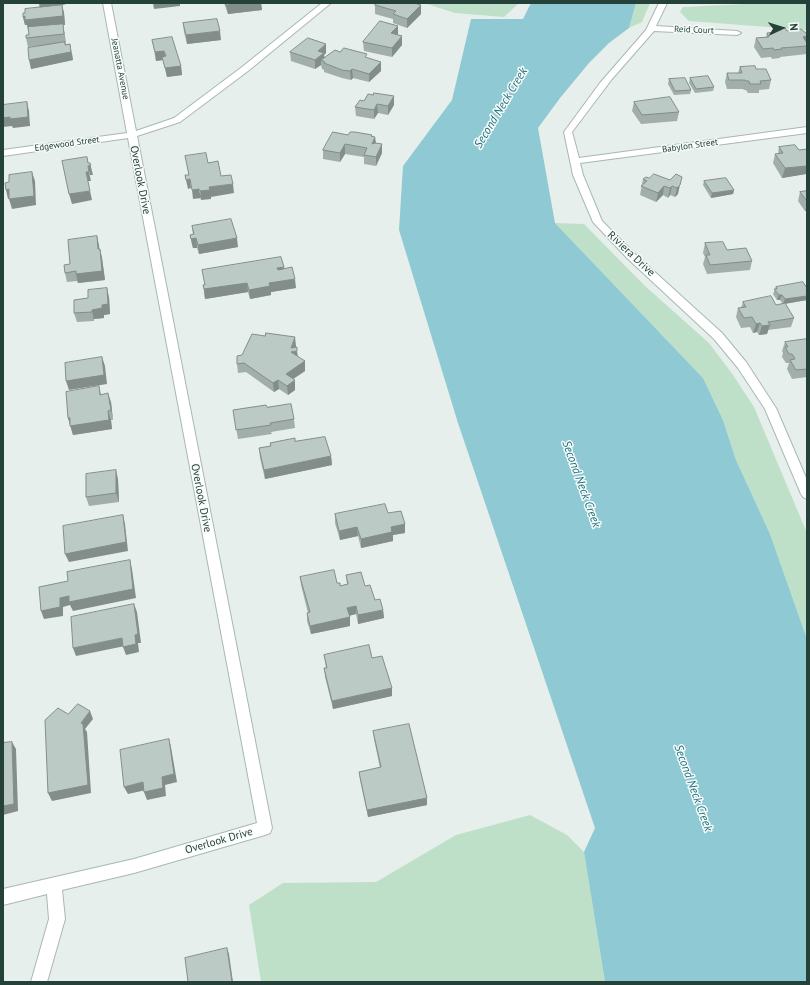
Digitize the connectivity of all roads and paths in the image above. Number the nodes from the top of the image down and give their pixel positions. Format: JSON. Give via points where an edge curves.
{"nodes":[{"id":1,"x":107,"y":3,"type":"edge"},
{"id":2,"x":327,"y":3,"type":"edge"},
{"id":3,"x":663,"y":3,"type":"edge"},
{"id":4,"x":652,"y":28,"type":"junction"},
{"id":5,"x":737,"y":33,"type":"dead end"},
{"id":6,"x":807,"y":130,"type":"edge"},
{"id":7,"x":132,"y":135,"type":"junction"},
{"id":8,"x":3,"y":153,"type":"edge"},
{"id":9,"x":574,"y":161,"type":"junction"},
{"id":10,"x":807,"y":494,"type":"edge"},
{"id":11,"x":54,"y":885,"type":"junction"},
{"id":12,"x":3,"y":897,"type":"edge"},
{"id":13,"x":39,"y":982,"type":"edge"}],
"edges":[{"from":1,"to":7,"type":"street","name":"Jeanatta Avenue"},
{"from":2,"to":7,"type":"street","name":"Overlook Drive","via":[[177,120]]},
{"from":3,"to":4,"type":"street","name":"Riviera Drive"},
{"from":4,"to":5,"type":"street","name":"Reid Court"},
{"from":4,"to":9,"type":"street","name":"Riviera Drive","via":[[568,132]]},
{"from":6,"to":9,"type":"street","name":"Babylon Street"},
{"from":7,"to":8,"type":"street","name":"Edgewood Street"},
{"from":7,"to":11,"type":"street","name":"Overlook Drive","via":[[265,828],[134,866]]},
{"from":9,"to":10,"type":"street","name":"Riviera Drive","via":[[598,222],[718,336],[742,365],[770,408]]},
{"from":11,"to":12,"type":"street","name":"Overlook Drive"},
{"from":11,"to":13,"type":"street","via":[[57,919]]}]}
